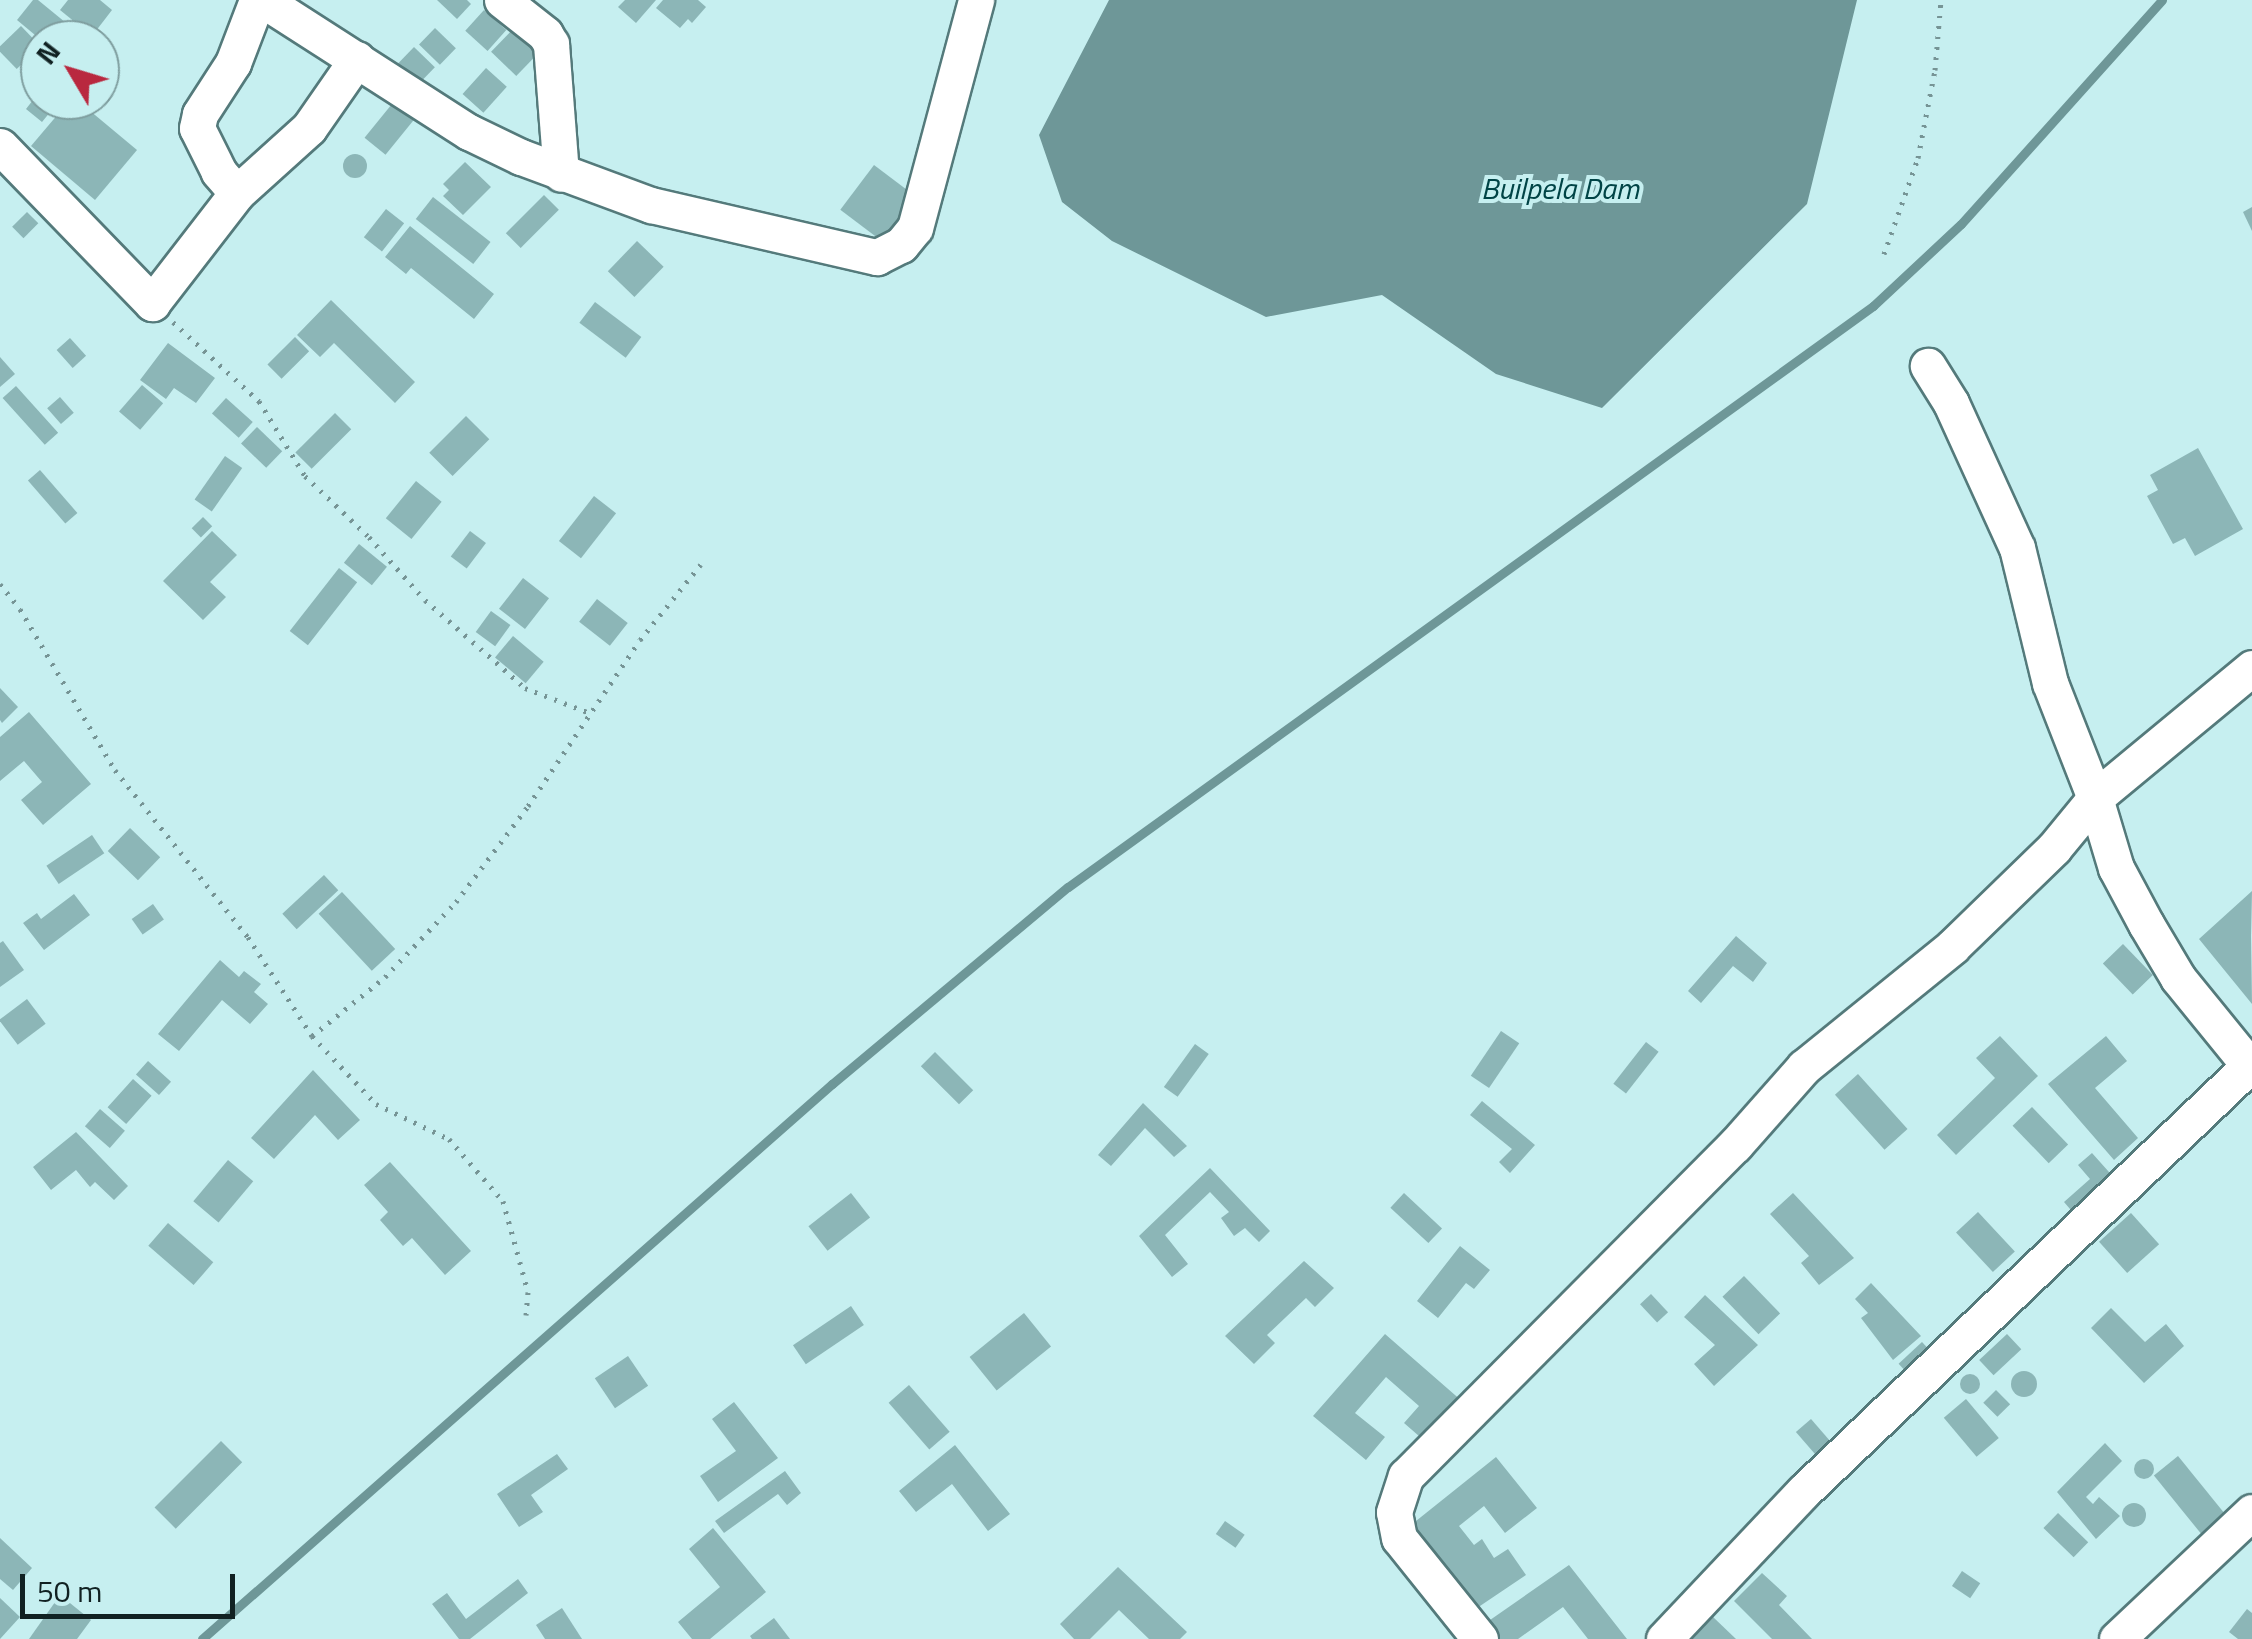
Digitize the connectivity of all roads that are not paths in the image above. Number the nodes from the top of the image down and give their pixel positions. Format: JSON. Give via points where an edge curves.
{"nodes":[{"id":1,"x":260,"y":0,"type":"edge"},
{"id":2,"x":502,"y":0,"type":"edge"},
{"id":3,"x":976,"y":0,"type":"edge"},
{"id":4,"x":357,"y":60,"type":"junction"},
{"id":5,"x":0,"y":146,"type":"edge"},
{"id":6,"x":562,"y":174,"type":"junction"},
{"id":7,"x":237,"y":194,"type":"junction"},
{"id":8,"x":1928,"y":366,"type":"dead end"},
{"id":9,"x":2252,"y":668,"type":"edge"},
{"id":10,"x":2095,"y":798,"type":"junction"},
{"id":11,"x":2251,"y":1068,"type":"edge"},
{"id":12,"x":2252,"y":1512,"type":"edge"},
{"id":13,"x":1480,"y":1639,"type":"edge"},
{"id":14,"x":1664,"y":1639,"type":"edge"},
{"id":15,"x":2117,"y":1639,"type":"edge"}],
"edges":[{"from":1,"to":4,"type":"street"},
{"from":1,"to":7,"type":"street","via":[[196,128]]},
{"from":2,"to":6,"type":"street","via":[[552,44]]},
{"from":3,"to":6,"type":"street","via":[[915,228],[877,256],[651,205]]},
{"from":4,"to":6,"type":"street","via":[[469,132]]},
{"from":4,"to":7,"type":"street","via":[[309,128]]},
{"from":5,"to":7,"type":"street","via":[[152,303]]},
{"from":8,"to":10,"type":"street","via":[[1952,403],[2017,548],[2050,684]]},
{"from":9,"to":10,"type":"street"},
{"from":10,"to":11,"type":"street","via":[[2116,868],[2146,924],[2178,978]]},
{"from":10,"to":13,"type":"street","via":[[2054,848],[1952,947],[1804,1067],[1406,1476],[1394,1512],[1399,1538]]},
{"from":11,"to":14,"type":"street","via":[[1818,1478]]},
{"from":12,"to":15,"type":"street"}]}
